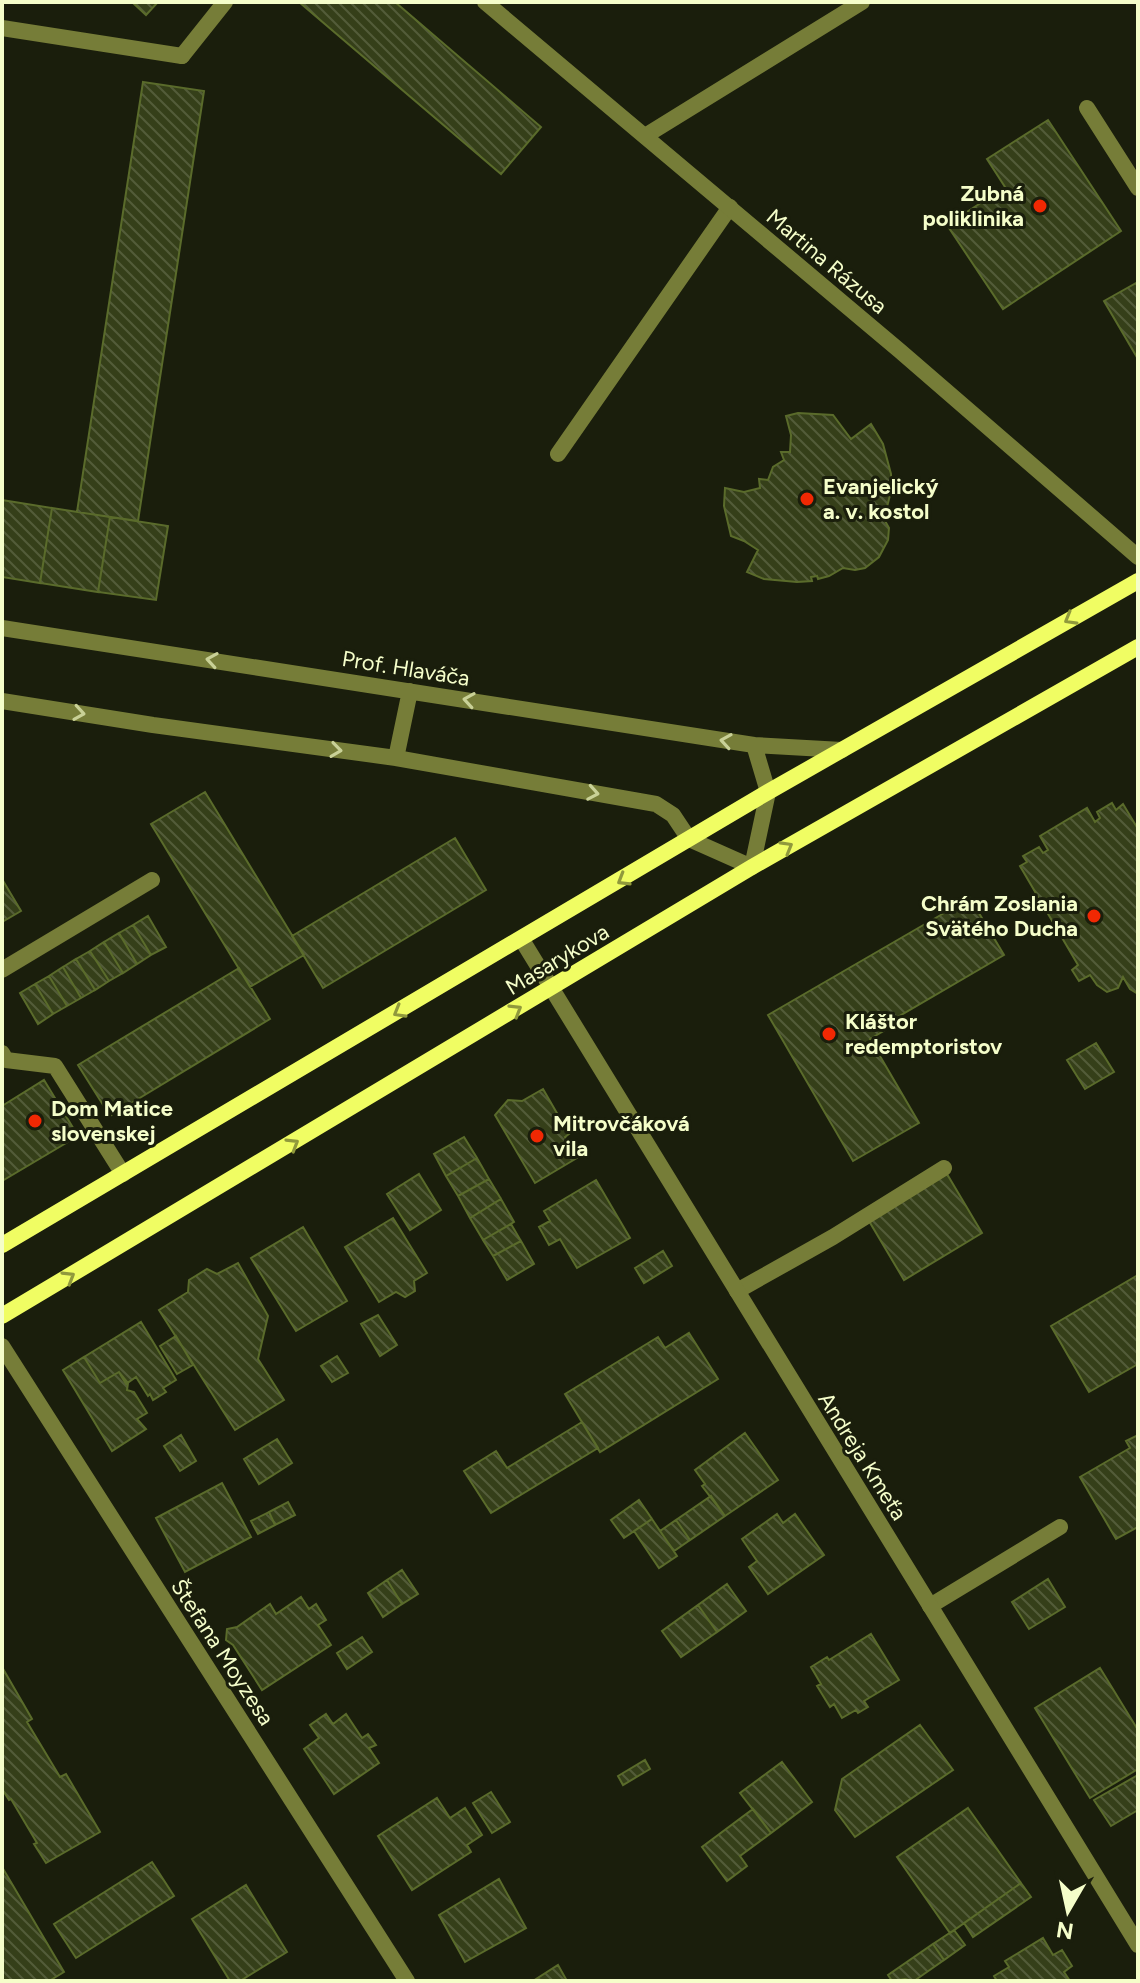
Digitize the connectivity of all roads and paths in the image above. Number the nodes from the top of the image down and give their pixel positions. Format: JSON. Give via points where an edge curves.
{"nodes":[{"id":1,"x":225,"y":2,"type":"edge"},
{"id":2,"x":485,"y":2,"type":"edge"},
{"id":3,"x":862,"y":2,"type":"edge"},
{"id":4,"x":2,"y":28,"type":"edge"},
{"id":5,"x":1087,"y":108,"type":"dead end"},
{"id":6,"x":645,"y":136,"type":"junction"},
{"id":7,"x":1138,"y":188,"type":"edge"},
{"id":8,"x":730,"y":207,"type":"junction"},
{"id":9,"x":558,"y":454,"type":"dead end"},
{"id":10,"x":1138,"y":557,"type":"edge"},
{"id":11,"x":1138,"y":581,"type":"edge"},
{"id":12,"x":2,"y":628,"type":"edge"},
{"id":13,"x":1138,"y":647,"type":"edge"},
{"id":14,"x":410,"y":691,"type":"junction"},
{"id":15,"x":2,"y":701,"type":"edge"},
{"id":16,"x":754,"y":745,"type":"junction"},
{"id":17,"x":842,"y":750,"type":"junction"},
{"id":18,"x":396,"y":758,"type":"junction"},
{"id":19,"x":768,"y":792,"type":"junction"},
{"id":20,"x":689,"y":839,"type":"junction"},
{"id":21,"x":752,"y":867,"type":"junction"},
{"id":22,"x":152,"y":880,"type":"dead end"},
{"id":23,"x":522,"y":940,"type":"junction"},
{"id":24,"x":2,"y":970,"type":"edge"},
{"id":25,"x":552,"y":988,"type":"junction"},
{"id":26,"x":3,"y":1058,"type":"edge"},
{"id":27,"x":944,"y":1168,"type":"dead end"},
{"id":28,"x":123,"y":1174,"type":"junction"},
{"id":29,"x":2,"y":1245,"type":"edge"},
{"id":30,"x":737,"y":1291,"type":"junction"},
{"id":31,"x":2,"y":1316,"type":"edge"},
{"id":32,"x":2,"y":1346,"type":"edge"},
{"id":33,"x":1060,"y":1527,"type":"dead end"},
{"id":34,"x":930,"y":1606,"type":"junction"},
{"id":35,"x":1138,"y":1945,"type":"edge"},
{"id":36,"x":407,"y":1981,"type":"edge"}],
"edges":[{"from":1,"to":4,"type":"street","via":[[182,56]]},
{"from":2,"to":6,"type":"street","name":"Martina Rázusa"},
{"from":3,"to":6,"type":"street"},
{"from":5,"to":7,"type":"street"},
{"from":6,"to":8,"type":"street","name":"Martina Rázusa"},
{"from":8,"to":9,"type":"street"},
{"from":8,"to":10,"type":"street","name":"Martina Rázusa"},
{"from":11,"to":17,"type":"main road","name":"Masarykova","one_way":true},
{"from":14,"to":12,"type":"street","name":"Prof. Hlaváča","one_way":true},
{"from":21,"to":13,"type":"main road","name":"Masarykova","one_way":true},
{"from":16,"to":14,"type":"street","name":"Prof. Hlaváča","one_way":true},
{"from":14,"to":18,"type":"street"},
{"from":15,"to":18,"type":"street","one_way":true},
{"from":16,"to":17,"type":"street","name":"Prof. Hlaváča"},
{"from":16,"to":19,"type":"street"},
{"from":17,"to":19,"type":"main road","name":"Masarykova"},
{"from":18,"to":20,"type":"street","one_way":true,"via":[[656,804],[673,815]]},
{"from":19,"to":20,"type":"main road","name":"Masarykova"},
{"from":19,"to":21,"type":"street"},
{"from":20,"to":21,"type":"street"},
{"from":20,"to":23,"type":"main road","name":"Masarykova","one_way":true},
{"from":21,"to":25,"type":"main road","name":"Masarykova"},
{"from":22,"to":24,"type":"street"},
{"from":23,"to":25,"type":"street","name":"Andreja Kmeťa"},
{"from":23,"to":28,"type":"main road","name":"Masarykova","one_way":true},
{"from":25,"to":30,"type":"street","name":"Andreja Kmeťa"},
{"from":31,"to":25,"type":"main road","name":"Masarykova","one_way":true},
{"from":26,"to":28,"type":"street","via":[[55,1066]]},
{"from":27,"to":30,"type":"street"},
{"from":28,"to":29,"type":"main road","name":"Masarykova"},
{"from":30,"to":34,"type":"street","name":"Andreja Kmeťa"},
{"from":32,"to":36,"type":"street","name":"Štefana Moyzesa"},
{"from":33,"to":34,"type":"street"},
{"from":34,"to":35,"type":"street","name":"Andreja Kmeťa"}]}
